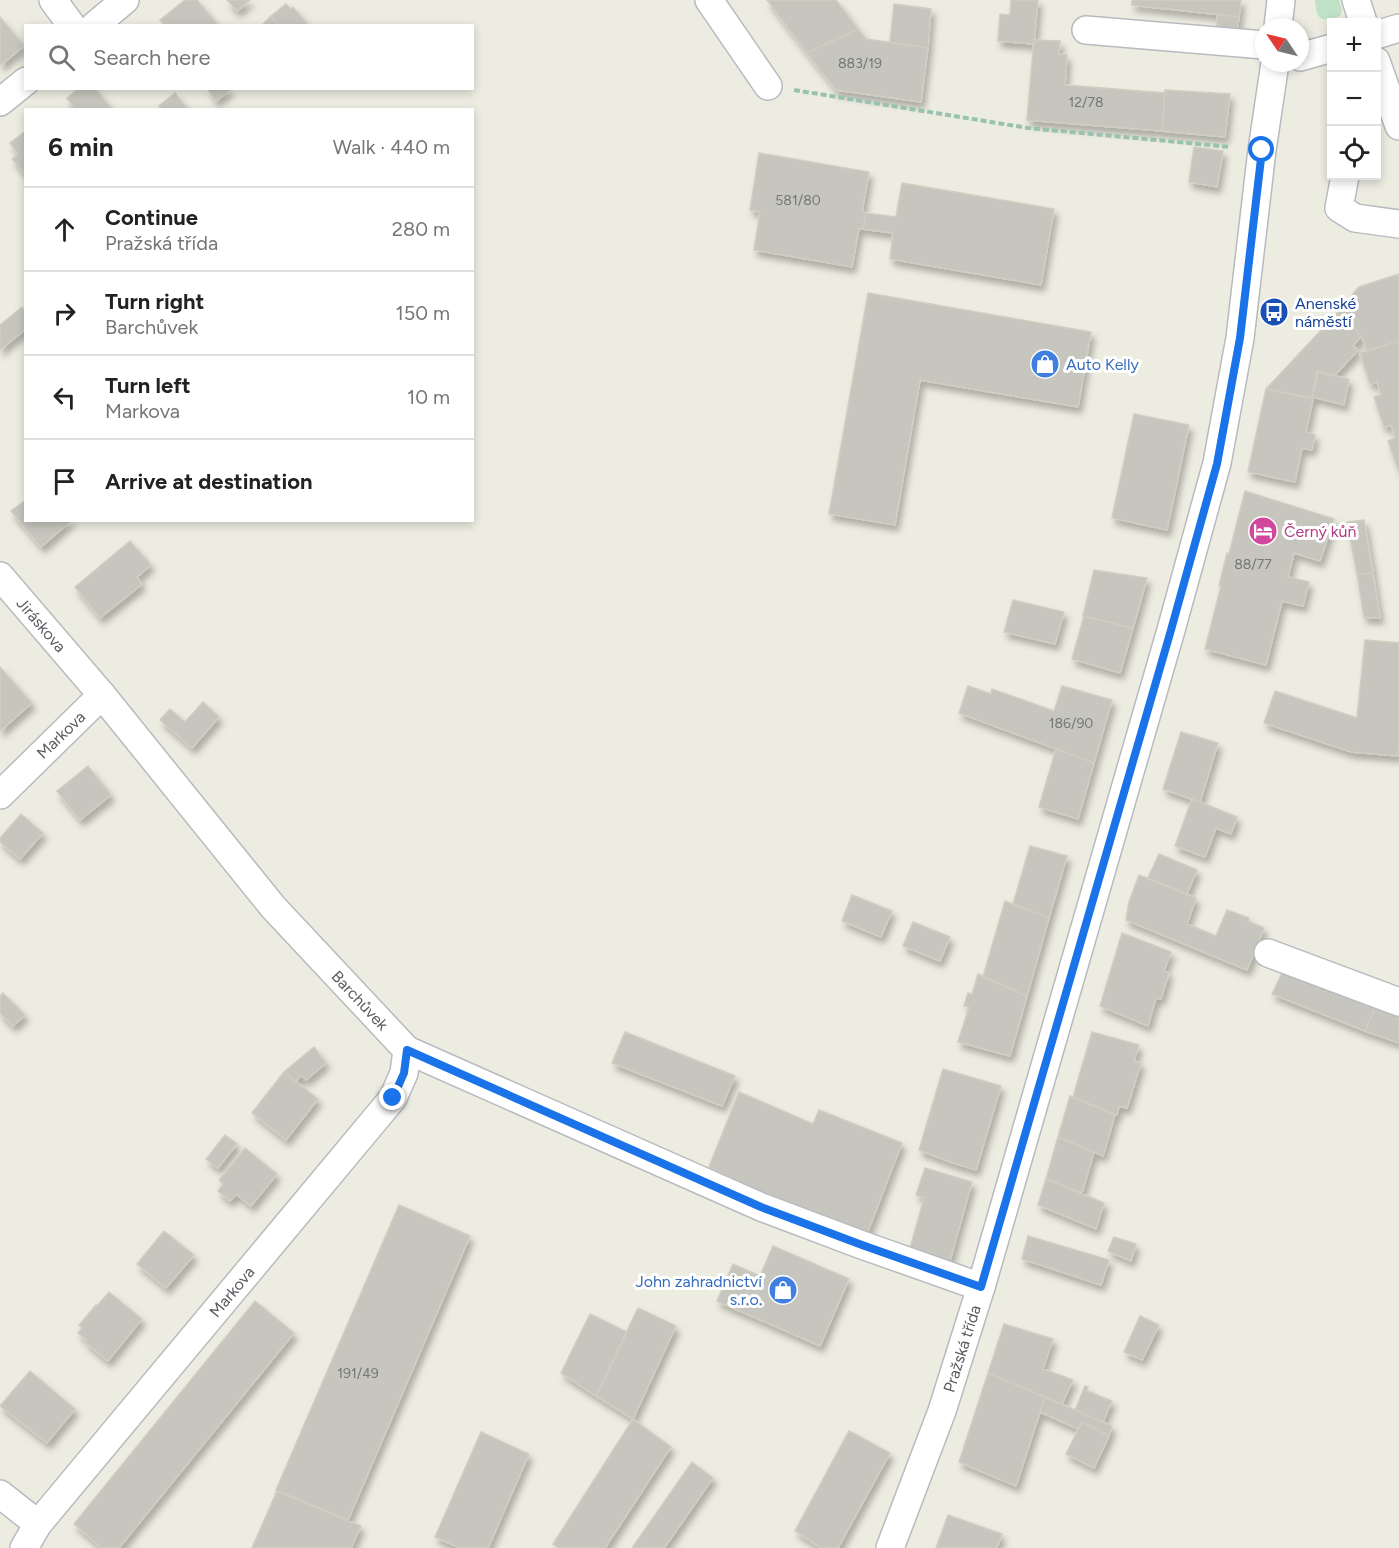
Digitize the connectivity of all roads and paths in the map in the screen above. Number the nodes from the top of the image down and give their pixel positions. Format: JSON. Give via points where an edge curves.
{"nodes":[{"id":1,"x":53,"y":0,"type":"edge"},
{"id":2,"x":125,"y":0,"type":"edge"},
{"id":3,"x":709,"y":0,"type":"edge"},
{"id":4,"x":1281,"y":0,"type":"edge"},
{"id":5,"x":1356,"y":0,"type":"edge"},
{"id":6,"x":1279,"y":18,"type":"edge"},
{"id":7,"x":1362,"y":18,"type":"edge"},
{"id":8,"x":71,"y":24,"type":"edge"},
{"id":9,"x":96,"y":24,"type":"edge"},
{"id":10,"x":1399,"y":28,"type":"edge"},
{"id":11,"x":1086,"y":30,"type":"dead end"},
{"id":12,"x":1381,"y":34,"type":"edge"},
{"id":13,"x":1327,"y":49,"type":"edge"},
{"id":14,"x":1309,"y":53,"type":"edge"},
{"id":15,"x":1255,"y":55,"type":"edge"},
{"id":16,"x":1277,"y":72,"type":"edge"},
{"id":17,"x":1381,"y":72,"type":"edge"},
{"id":18,"x":24,"y":83,"type":"edge"},
{"id":19,"x":768,"y":86,"type":"joint"},
{"id":20,"x":0,"y":102,"type":"edge"},
{"id":21,"x":1399,"y":126,"type":"edge"},
{"id":22,"x":1230,"y":147,"type":"dead end"},
{"id":23,"x":1344,"y":180,"type":"edge"},
{"id":24,"x":1399,"y":224,"type":"edge"},
{"id":25,"x":0,"y":576,"type":"edge"},
{"id":26,"x":102,"y":694,"type":"junction"},
{"id":27,"x":0,"y":795,"type":"edge"},
{"id":28,"x":1268,"y":953,"type":"dead end"},
{"id":29,"x":1399,"y":1002,"type":"edge"},
{"id":30,"x":407,"y":1050,"type":"junction"},
{"id":31,"x":981,"y":1287,"type":"junction"},
{"id":32,"x":0,"y":1494,"type":"edge"},
{"id":33,"x":38,"y":1524,"type":"junction"},
{"id":34,"x":24,"y":1548,"type":"edge"},
{"id":35,"x":890,"y":1548,"type":"edge"}],
"edges":[{"from":1,"to":8,"type":"street"},
{"from":2,"to":9,"type":"street"},
{"from":3,"to":19,"type":"street"},
{"from":4,"to":6,"type":"street"},
{"from":5,"to":7,"type":"street"},
{"from":10,"to":12,"type":"street"},
{"from":11,"to":15,"type":"street"},
{"from":13,"to":14,"type":"street"},
{"from":16,"to":31,"type":"street","name":"Pražská třída","via":[[1262,150],[1240,338],[1217,464]]},
{"from":17,"to":21,"type":"street"},
{"from":18,"to":20,"type":"street"},
{"from":19,"to":22,"type":"path","via":[[1028,128]]},
{"from":23,"to":24,"type":"street","via":[[1339,208],[1355,218]]},
{"from":25,"to":26,"type":"street","name":"Jiráskova"},
{"from":26,"to":27,"type":"street","name":"Markova"},
{"from":26,"to":30,"type":"street","name":"Barchůvek","via":[[273,907]]},
{"from":28,"to":29,"type":"street"},
{"from":30,"to":31,"type":"street","name":"Barchůvek","via":[[761,1207]]},
{"from":30,"to":33,"type":"street","name":"Markova","via":[[404,1073],[393,1098]]},
{"from":31,"to":35,"type":"street","name":"Pražská třída","via":[[942,1411]]},
{"from":32,"to":33,"type":"street"},
{"from":33,"to":34,"type":"street","name":"Markova"}]}
